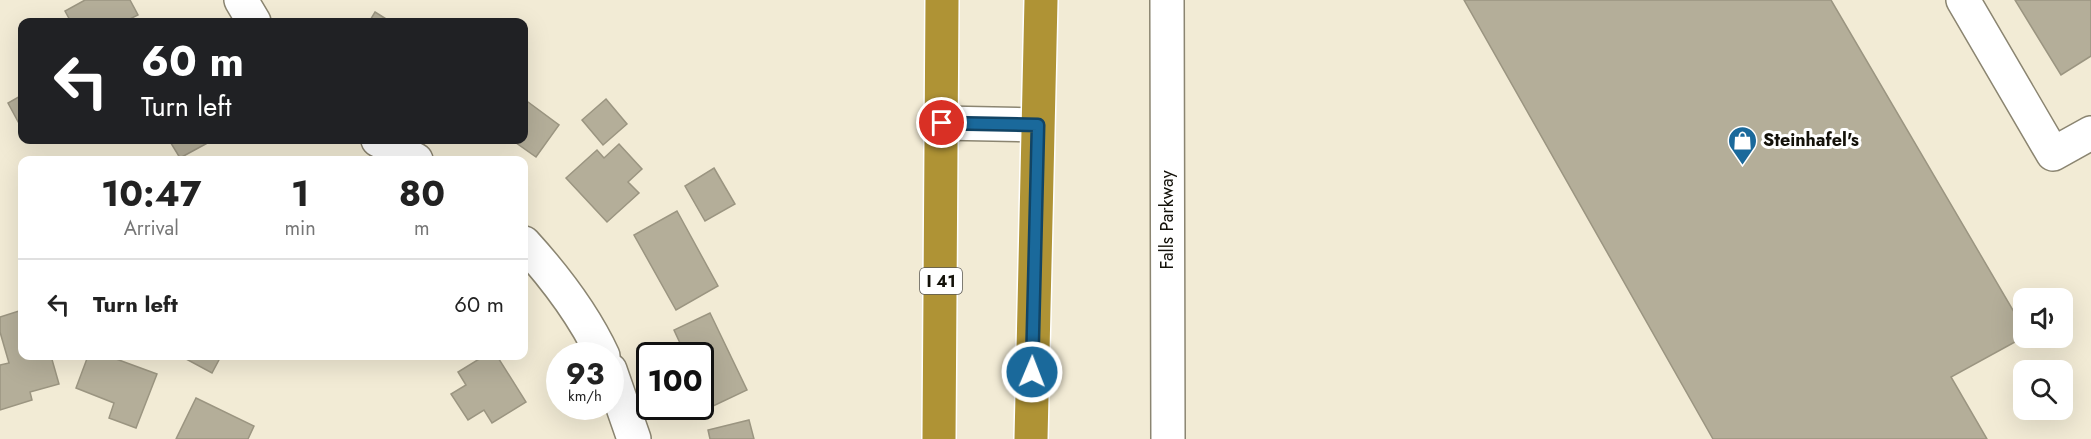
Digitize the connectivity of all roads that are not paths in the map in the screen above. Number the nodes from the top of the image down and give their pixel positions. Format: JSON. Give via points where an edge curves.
{"nodes":[{"id":1,"x":241,"y":0,"type":"edge"},
{"id":2,"x":942,"y":0,"type":"edge"},
{"id":3,"x":1041,"y":0,"type":"edge"},
{"id":4,"x":1167,"y":0,"type":"edge"},
{"id":5,"x":1963,"y":0,"type":"edge"},
{"id":6,"x":252,"y":18,"type":"edge"},
{"id":7,"x":942,"y":123,"type":"junction"},
{"id":8,"x":1038,"y":125,"type":"junction"},
{"id":9,"x":2091,"y":133,"type":"edge"},
{"id":10,"x":386,"y":144,"type":"edge"},
{"id":11,"x":408,"y":156,"type":"edge"},
{"id":12,"x":528,"y":247,"type":"edge"},
{"id":13,"x":596,"y":342,"type":"edge"},
{"id":14,"x":624,"y":405,"type":"edge"},
{"id":15,"x":634,"y":439,"type":"edge"},
{"id":16,"x":939,"y":439,"type":"edge"},
{"id":17,"x":1030,"y":439,"type":"edge"},
{"id":18,"x":1168,"y":439,"type":"edge"}],
"edges":[{"from":1,"to":6,"type":"street"},
{"from":2,"to":7,"type":"highway","number":"I 41"},
{"from":3,"to":8,"type":"highway"},
{"from":4,"to":18,"type":"street","name":"Falls Parkway"},
{"from":5,"to":9,"type":"street","via":[[2053,154]]},
{"from":7,"to":8,"type":"street"},
{"from":7,"to":16,"type":"highway","number":"I 41"},
{"from":8,"to":17,"type":"highway"},
{"from":10,"to":11,"type":"street"},
{"from":12,"to":13,"type":"street","via":[[554,276]]},
{"from":14,"to":15,"type":"street"}]}
